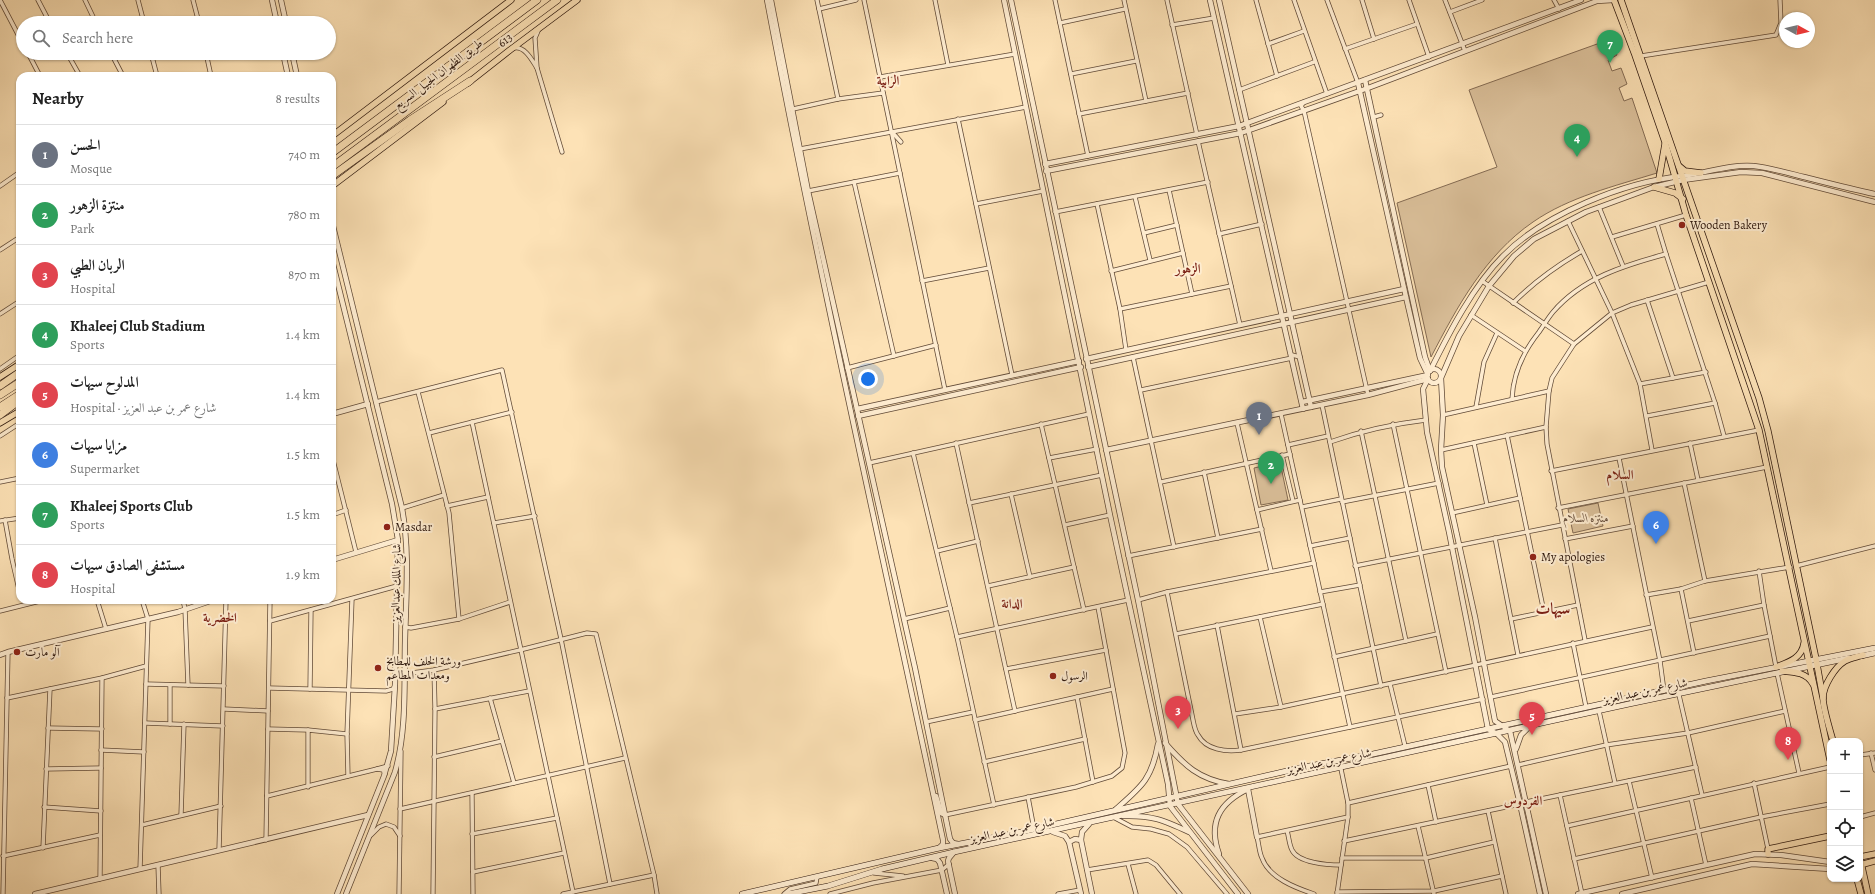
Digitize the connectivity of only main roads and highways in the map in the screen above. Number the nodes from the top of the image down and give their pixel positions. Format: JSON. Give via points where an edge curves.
{"nodes":[{"id":1,"x":511,"y":0,"type":"edge"},
{"id":2,"x":537,"y":0,"type":"edge"},
{"id":3,"x":557,"y":0,"type":"edge"},
{"id":4,"x":577,"y":0,"type":"edge"},
{"id":5,"x":1613,"y":0,"type":"edge"},
{"id":6,"x":1621,"y":0,"type":"edge"},
{"id":7,"x":470,"y":81,"type":"junction"},
{"id":8,"x":336,"y":133,"type":"edge"},
{"id":9,"x":1665,"y":142,"type":"junction"},
{"id":10,"x":336,"y":150,"type":"edge"},
{"id":11,"x":336,"y":164,"type":"edge"},
{"id":12,"x":1678,"y":165,"type":"junction"},
{"id":13,"x":336,"y":173,"type":"edge"},
{"id":14,"x":1701,"y":173,"type":"road end"},
{"id":15,"x":1659,"y":179,"type":"road end"},
{"id":16,"x":336,"y":184,"type":"edge"},
{"id":17,"x":1654,"y":187,"type":"road end"},
{"id":18,"x":1683,"y":199,"type":"junction"},
{"id":19,"x":16,"y":367,"type":"edge"},
{"id":20,"x":16,"y":375,"type":"edge"},
{"id":21,"x":0,"y":377,"type":"edge"},
{"id":22,"x":16,"y":385,"type":"edge"},
{"id":23,"x":0,"y":386,"type":"edge"},
{"id":24,"x":0,"y":395,"type":"edge"},
{"id":25,"x":16,"y":397,"type":"edge"},
{"id":26,"x":16,"y":403,"type":"edge"},
{"id":27,"x":0,"y":407,"type":"edge"},
{"id":28,"x":16,"y":413,"type":"edge"},
{"id":29,"x":0,"y":414,"type":"edge"},
{"id":30,"x":0,"y":423,"type":"edge"},
{"id":31,"x":1804,"y":633,"type":"junction"},
{"id":32,"x":1875,"y":648,"type":"edge"},
{"id":33,"x":1875,"y":653,"type":"edge"},
{"id":34,"x":1863,"y":655,"type":"junction"},
{"id":35,"x":1816,"y":661,"type":"junction"},
{"id":36,"x":1810,"y":663,"type":"junction"},
{"id":37,"x":1778,"y":670,"type":"junction"},
{"id":38,"x":1815,"y":688,"type":"junction"},
{"id":39,"x":1823,"y":698,"type":"junction"},
{"id":40,"x":1832,"y":738,"type":"edge"},
{"id":41,"x":1827,"y":746,"type":"edge"},
{"id":42,"x":1827,"y":837,"type":"edge"},
{"id":43,"x":1768,"y":852,"type":"road end"},
{"id":44,"x":1875,"y":854,"type":"edge"},
{"id":45,"x":1863,"y":860,"type":"edge"},
{"id":46,"x":1863,"y":861,"type":"edge"},
{"id":47,"x":1875,"y":861,"type":"edge"},
{"id":48,"x":1863,"y":873,"type":"edge"},
{"id":49,"x":1858,"y":882,"type":"edge"},
{"id":50,"x":742,"y":894,"type":"edge"},
{"id":51,"x":788,"y":894,"type":"edge"},
{"id":52,"x":1861,"y":894,"type":"edge"},
{"id":53,"x":1868,"y":894,"type":"edge"}],
"edges":[{"from":1,"to":8,"type":"main road"},
{"from":2,"to":10,"type":"highway","name":"طريق الظهران الجبيل السريع","number":"613"},
{"from":3,"to":11,"type":"highway","name":"طريق الظهران الجبيل السريع","number":"613"},
{"from":4,"to":7,"type":"main road","name":"613"},
{"from":5,"to":9,"type":"main road"},
{"from":6,"to":12,"type":"main road"},
{"from":7,"to":13,"type":"highway"},
{"from":7,"to":16,"type":"main road","name":"613"},
{"from":9,"to":15,"type":"main road"},
{"from":9,"to":18,"type":"main road"},
{"from":12,"to":14,"type":"main road","via":[[1685,171]]},
{"from":12,"to":35,"type":"main road","via":[[1759,398]]},
{"from":17,"to":18,"type":"main road","via":[[1675,193]]},
{"from":18,"to":31,"type":"main road","via":[[1686,215],[1759,430]]},
{"from":19,"to":21,"type":"main road"},
{"from":20,"to":23,"type":"highway"},
{"from":22,"to":24,"type":"highway"},
{"from":25,"to":27,"type":"highway"},
{"from":26,"to":29,"type":"highway"},
{"from":28,"to":30,"type":"main road"},
{"from":31,"to":36,"type":"main road"},
{"from":31,"to":37,"type":"main road","via":[[1803,649],[1798,656]]},
{"from":32,"to":35,"type":"main road"},
{"from":33,"to":34,"type":"main road"},
{"from":34,"to":35,"type":"main road"},
{"from":34,"to":39,"type":"main road","via":[[1845,661],[1836,670]]},
{"from":35,"to":36,"type":"main road"},
{"from":35,"to":39,"type":"main road"},
{"from":36,"to":37,"type":"main road"},
{"from":36,"to":38,"type":"main road"},
{"from":37,"to":38,"type":"main road","via":[[1804,675],[1810,678]]},
{"from":37,"to":50,"type":"main road","name":"شارع عمر بن عبد العزيز","via":[[1664,691],[1405,746]]},
{"from":37,"to":51,"type":"main road","name":"شارع عمر بن عبد العزيز","via":[[1678,695],[954,852],[828,886]]},
{"from":38,"to":41,"type":"main road"},
{"from":39,"to":40,"type":"main road"},
{"from":42,"to":43,"type":"main road"},
{"from":44,"to":45,"type":"main road"},
{"from":46,"to":47,"type":"main road"},
{"from":48,"to":53,"type":"main road"},
{"from":49,"to":52,"type":"main road"}]}
